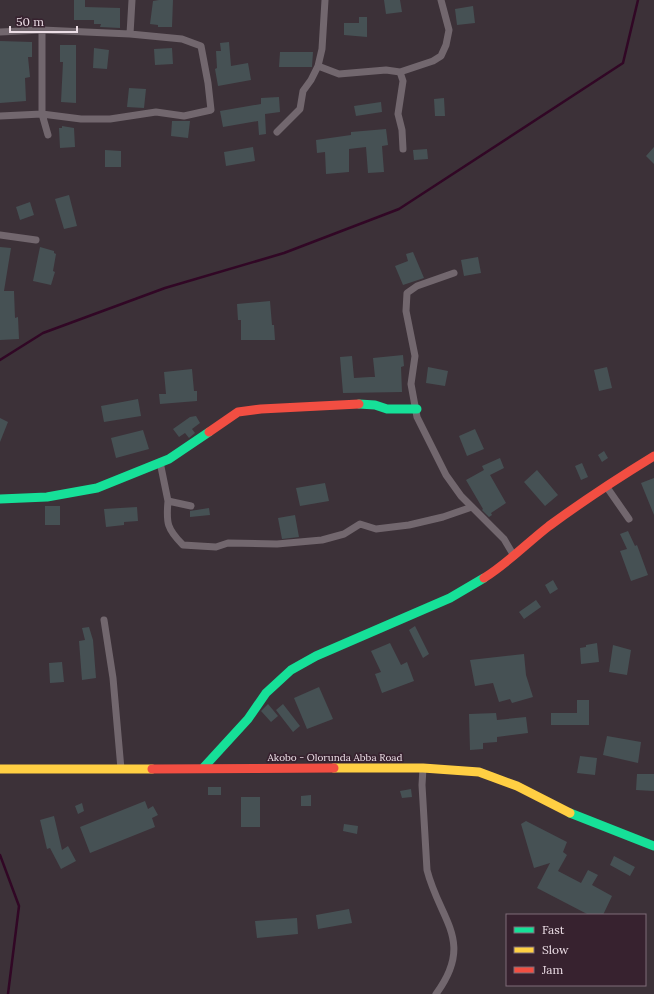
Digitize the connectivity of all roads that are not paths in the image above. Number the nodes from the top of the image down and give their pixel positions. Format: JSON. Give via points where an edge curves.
{"nodes":[{"id":1,"x":132,"y":0,"type":"edge"},
{"id":2,"x":325,"y":0,"type":"edge"},
{"id":3,"x":440,"y":0,"type":"edge"},
{"id":4,"x":42,"y":30,"type":"junction"},
{"id":5,"x":0,"y":32,"type":"edge"},
{"id":6,"x":130,"y":34,"type":"junction"},
{"id":7,"x":318,"y":66,"type":"junction"},
{"id":8,"x":400,"y":72,"type":"junction"},
{"id":9,"x":42,"y":114,"type":"junction"},
{"id":10,"x":0,"y":116,"type":"edge"},
{"id":11,"x":277,"y":132,"type":"dead end"},
{"id":12,"x":48,"y":135,"type":"dead end"},
{"id":13,"x":403,"y":149,"type":"dead end"},
{"id":14,"x":0,"y":236,"type":"edge"},
{"id":15,"x":36,"y":240,"type":"dead end"},
{"id":16,"x":454,"y":273,"type":"dead end"},
{"id":17,"x":417,"y":409,"type":"junction"},
{"id":18,"x":654,"y":456,"type":"edge"},
{"id":19,"x":160,"y":462,"type":"junction"},
{"id":20,"x":606,"y":486,"type":"junction"},
{"id":21,"x":0,"y":499,"type":"edge"},
{"id":22,"x":168,"y":501,"type":"junction"},
{"id":23,"x":191,"y":506,"type":"dead end"},
{"id":24,"x":472,"y":507,"type":"junction"},
{"id":25,"x":629,"y":519,"type":"dead end"},
{"id":26,"x":514,"y":556,"type":"junction"},
{"id":27,"x":104,"y":620,"type":"dead end"},
{"id":28,"x":204,"y":767,"type":"junction"},
{"id":29,"x":423,"y":768,"type":"junction"},
{"id":30,"x":0,"y":769,"type":"edge"},
{"id":31,"x":121,"y":769,"type":"junction"},
{"id":32,"x":654,"y":846,"type":"edge"},
{"id":33,"x":436,"y":994,"type":"edge"}],
"edges":[{"from":1,"to":6,"type":"street"},
{"from":2,"to":7,"type":"street","via":[[322,49]]},
{"from":3,"to":8,"type":"street","via":[[449,30],[441,56],[433,62]]},
{"from":4,"to":5,"type":"street"},
{"from":4,"to":6,"type":"street"},
{"from":4,"to":9,"type":"street"},
{"from":6,"to":9,"type":"street","via":[[182,39],[201,46],[211,110],[184,116],[156,112],[110,119],[81,119]]},
{"from":7,"to":8,"type":"street","via":[[339,74],[386,70]]},
{"from":7,"to":11,"type":"street","via":[[303,91],[300,110]]},
{"from":8,"to":13,"type":"street","via":[[403,81],[398,114]]},
{"from":9,"to":10,"type":"street"},
{"from":9,"to":12,"type":"street"},
{"from":14,"to":15,"type":"street"},
{"from":16,"to":17,"type":"street","via":[[417,286],[407,293],[406,311],[415,356],[411,384]]},
{"from":17,"to":19,"type":"street","via":[[387,409],[361,404],[238,412]]},
{"from":17,"to":24,"type":"street","via":[[417,417],[446,475]]},
{"from":18,"to":20,"type":"street"},
{"from":19,"to":21,"type":"street","via":[[97,488],[47,497]]},
{"from":19,"to":22,"type":"street"},
{"from":20,"to":25,"type":"street"},
{"from":20,"to":26,"type":"street","via":[[548,527]]},
{"from":22,"to":23,"type":"street"},
{"from":22,"to":24,"type":"street","via":[[170,532],[183,545],[216,547],[228,543],[277,544],[322,540],[344,534],[360,524],[376,529],[410,525]]},
{"from":24,"to":26,"type":"street","via":[[504,539]]},
{"from":26,"to":28,"type":"street","via":[[495,571],[450,598],[316,656],[291,670],[266,693],[248,719]]},
{"from":27,"to":31,"type":"street","via":[[114,686]]},
{"from":28,"to":29,"type":"street","name":"Akobo - Olorunda Abba Road"},
{"from":28,"to":31,"type":"street","name":"Akobo - Olorunda Abba Road"},
{"from":29,"to":32,"type":"street","name":"Akobo - Olorunda Abba Road","via":[[479,772]]},
{"from":29,"to":33,"type":"street","via":[[427,870],[453,932],[455,952],[444,983]]},
{"from":30,"to":31,"type":"street","name":"Akobo - Olorunda Abba Road"}]}
